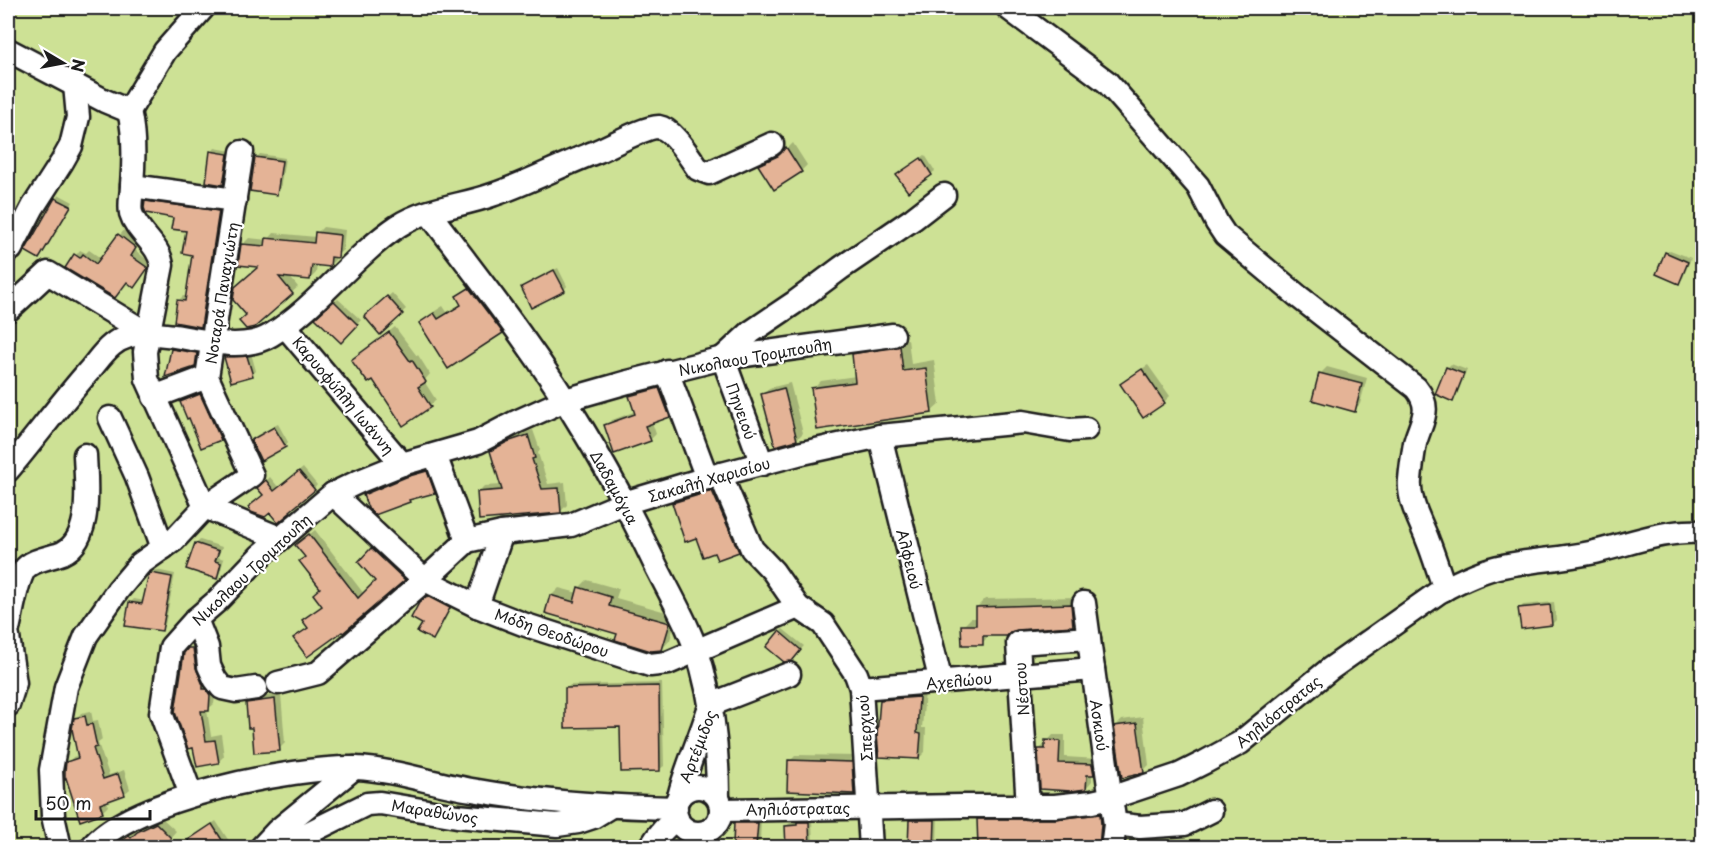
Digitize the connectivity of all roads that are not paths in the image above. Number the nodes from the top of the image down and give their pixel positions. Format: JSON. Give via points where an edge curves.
{"nodes":[{"id":1,"x":203,"y":8,"type":"edge"},
{"id":2,"x":1008,"y":8,"type":"edge"},
{"id":3,"x":8,"y":50,"type":"edge"},
{"id":4,"x":75,"y":85,"type":"junction"},
{"id":5,"x":129,"y":111,"type":"junction"},
{"id":6,"x":772,"y":144,"type":"dead end"},
{"id":7,"x":242,"y":152,"type":"dead end"},
{"id":8,"x":132,"y":186,"type":"junction"},
{"id":9,"x":944,"y":195,"type":"dead end"},
{"id":10,"x":235,"y":200,"type":"junction"},
{"id":11,"x":429,"y":213,"type":"junction"},
{"id":12,"x":11,"y":249,"type":"dead end"},
{"id":13,"x":8,"y":310,"type":"edge"},
{"id":14,"x":285,"y":326,"type":"junction"},
{"id":15,"x":148,"y":333,"type":"junction"},
{"id":16,"x":893,"y":335,"type":"dead end"},
{"id":17,"x":213,"y":342,"type":"junction"},
{"id":18,"x":723,"y":358,"type":"junction"},
{"id":19,"x":667,"y":371,"type":"junction"},
{"id":20,"x":207,"y":377,"type":"junction"},
{"id":21,"x":154,"y":397,"type":"junction"},
{"id":22,"x":565,"y":400,"type":"junction"},
{"id":23,"x":110,"y":418,"type":"dead end"},
{"id":24,"x":1086,"y":429,"type":"dead end"},
{"id":25,"x":880,"y":436,"type":"junction"},
{"id":26,"x":85,"y":455,"type":"dead end"},
{"id":27,"x":435,"y":455,"type":"junction"},
{"id":28,"x":402,"y":464,"type":"junction"},
{"id":29,"x":762,"y":464,"type":"junction"},
{"id":30,"x":8,"y":470,"type":"edge"},
{"id":31,"x":714,"y":476,"type":"junction"},
{"id":32,"x":333,"y":494,"type":"junction"},
{"id":33,"x":624,"y":504,"type":"junction"},
{"id":34,"x":205,"y":507,"type":"junction"},
{"id":35,"x":1702,"y":532,"type":"edge"},
{"id":36,"x":502,"y":533,"type":"junction"},
{"id":37,"x":272,"y":535,"type":"dead end"},
{"id":38,"x":467,"y":541,"type":"junction"},
{"id":39,"x":163,"y":548,"type":"junction"},
{"id":40,"x":425,"y":580,"type":"junction"},
{"id":41,"x":1445,"y":589,"type":"junction"},
{"id":42,"x":1084,"y":603,"type":"dead end"},
{"id":43,"x":477,"y":606,"type":"junction"},
{"id":44,"x":798,"y":607,"type":"junction"},
{"id":45,"x":196,"y":619,"type":"junction"},
{"id":46,"x":8,"y":629,"type":"edge"},
{"id":47,"x":8,"y":637,"type":"edge"},
{"id":48,"x":1089,"y":638,"type":"junction"},
{"id":49,"x":696,"y":651,"type":"junction"},
{"id":50,"x":1093,"y":669,"type":"junction"},
{"id":51,"x":789,"y":674,"type":"dead end"},
{"id":52,"x":1020,"y":675,"type":"junction"},
{"id":53,"x":941,"y":682,"type":"junction"},
{"id":54,"x":278,"y":683,"type":"dead end"},
{"id":55,"x":256,"y":688,"type":"dead end"},
{"id":56,"x":861,"y":688,"type":"junction"},
{"id":57,"x":8,"y":705,"type":"edge"},
{"id":58,"x":710,"y":705,"type":"junction"},
{"id":59,"x":354,"y":768,"type":"junction"},
{"id":60,"x":191,"y":795,"type":"junction"},
{"id":61,"x":1110,"y":798,"type":"junction"},
{"id":62,"x":720,"y":804,"type":"junction"},
{"id":63,"x":611,"y":806,"type":"junction"},
{"id":64,"x":868,"y":807,"type":"junction"},
{"id":65,"x":1028,"y":807,"type":"junction"},
{"id":66,"x":677,"y":808,"type":"junction"},
{"id":67,"x":1211,"y":811,"type":"dead end"},
{"id":68,"x":1115,"y":824,"type":"junction"},
{"id":69,"x":60,"y":848,"type":"edge"},
{"id":70,"x":91,"y":848,"type":"edge"},
{"id":71,"x":262,"y":848,"type":"edge"},
{"id":72,"x":650,"y":848,"type":"edge"},
{"id":73,"x":871,"y":848,"type":"edge"},
{"id":74,"x":1112,"y":848,"type":"edge"}],
"edges":[{"from":1,"to":5,"type":"street","via":[[165,51]]},
{"from":2,"to":41,"type":"street","via":[[1107,82],[1198,186],[1225,235],[1416,388],[1425,405],[1425,415],[1409,482],[1413,504]]},
{"from":3,"to":4,"type":"street"},
{"from":4,"to":5,"type":"street"},
{"from":4,"to":12,"type":"street","via":[[78,117],[71,146]]},
{"from":5,"to":8,"type":"street","via":[[133,135]]},
{"from":6,"to":11,"type":"street","via":[[704,173],[672,134],[663,128],[649,128],[504,191]]},
{"from":7,"to":10,"type":"street","name":"Νοταρά Παναγιώτη"},
{"from":8,"to":10,"type":"street"},
{"from":8,"to":15,"type":"street","via":[[130,210],[160,254],[162,265]]},
{"from":9,"to":18,"type":"street","via":[[751,333]]},
{"from":10,"to":17,"type":"street","name":"Νοταρά Παναγιώτη"},
{"from":11,"to":14,"type":"street","via":[[415,216],[379,241]]},
{"from":11,"to":22,"type":"street","name":"Δαδαμόγια","via":[[508,316]]},
{"from":13,"to":15,"type":"street","via":[[48,273]]},
{"from":14,"to":17,"type":"street","via":[[259,341]]},
{"from":14,"to":28,"type":"street","name":"Καρυοφύλλη Ιωάννη"},
{"from":15,"to":17,"type":"street"},
{"from":15,"to":21,"type":"street","via":[[147,379]]},
{"from":15,"to":30,"type":"street","via":[[126,337],[112,345]]},
{"from":16,"to":18,"type":"street","name":"Νικολαου Τρομπουλη"},
{"from":17,"to":20,"type":"street","name":"Νοταρά Παναγιώτη"},
{"from":18,"to":19,"type":"street","name":"Νικολαου Τρομπουλη"},
{"from":18,"to":29,"type":"street","name":"Πηνειού"},
{"from":19,"to":22,"type":"street","name":"Νικολαου Τρομπουλη"},
{"from":19,"to":31,"type":"street","name":"Σπερχιού"},
{"from":20,"to":21,"type":"street"},
{"from":20,"to":34,"type":"street","name":"Νοταρά Παναγιώτη","via":[[252,475]]},
{"from":21,"to":34,"type":"street"},
{"from":22,"to":27,"type":"street","name":"Νικολαου Τρομπουλη","via":[[478,442]]},
{"from":22,"to":33,"type":"street","name":"Δαδαμόγια"},
{"from":23,"to":39,"type":"street"},
{"from":24,"to":25,"type":"street","name":"Σακαλή Χαρισίου","via":[[1023,422]]},
{"from":25,"to":29,"type":"street","name":"Σακαλή Χαρισίου"},
{"from":25,"to":53,"type":"street","name":"Αλφειού"},
{"from":26,"to":46,"type":"street","via":[[86,497],[80,536],[65,553],[25,568]]},
{"from":27,"to":28,"type":"street","name":"Νικολαου Τρομπουλη"},
{"from":27,"to":38,"type":"street"},
{"from":28,"to":32,"type":"street","name":"Νικολαου Τρομπουλη"},
{"from":29,"to":31,"type":"street","name":"Σακαλή Χαρισίου"},
{"from":31,"to":33,"type":"street","name":"Σακαλή Χαρισίου"},
{"from":31,"to":44,"type":"street","name":"Σπερχιού","via":[[752,549]]},
{"from":32,"to":40,"type":"street","name":"Μόδη Θεοδώρου"},
{"from":32,"to":45,"type":"street","name":"Νικολαου Τρομπουλη","via":[[260,556]]},
{"from":33,"to":36,"type":"street","name":"Σακαλή Χαρισίου","via":[[571,525]]},
{"from":33,"to":49,"type":"street","name":"Δαδαμόγια"},
{"from":34,"to":37,"type":"street"},
{"from":34,"to":39,"type":"street"},
{"from":35,"to":41,"type":"street","name":"Αηλιόστρατας","via":[[1678,532],[1575,556],[1502,566]]},
{"from":36,"to":38,"type":"street","name":"Σακαλή Χαρισίου"},
{"from":36,"to":43,"type":"street"},
{"from":38,"to":40,"type":"street"},
{"from":39,"to":69,"type":"street","via":[[140,564],[99,615],[68,679],[51,770],[53,816]]},
{"from":40,"to":43,"type":"street","name":"Μόδη Θεοδώρου"},
{"from":40,"to":54,"type":"street","via":[[318,673]]},
{"from":41,"to":61,"type":"street","name":"Αηλιόστρατας","via":[[1330,669],[1240,743],[1179,775]]},
{"from":42,"to":48,"type":"street","name":"Ασκιού"},
{"from":43,"to":49,"type":"street","name":"Μόδη Θεοδώρου","via":[[650,665],[668,663]]},
{"from":44,"to":49,"type":"street","name":"Μόδη Θεοδώρου"},
{"from":44,"to":56,"type":"street","name":"Σπερχιού","via":[[823,624]]},
{"from":45,"to":55,"type":"street","via":[[215,680],[222,688],[236,691]]},
{"from":45,"to":60,"type":"street","name":"Νικολαου Τρομπουλη","via":[[171,647],[161,713]]},
{"from":47,"to":57,"type":"street","via":[[15,683]]},
{"from":48,"to":50,"type":"street","name":"Ασκιού"},
{"from":48,"to":52,"type":"street","name":"Νέστου","via":[[1018,643]]},
{"from":49,"to":58,"type":"street","name":"Δαδαμόγια"},
{"from":50,"to":52,"type":"street","name":"Αχελώου"},
{"from":50,"to":61,"type":"street","name":"Ασκιού"},
{"from":51,"to":58,"type":"street","name":"Αρτέμιδος"},
{"from":52,"to":53,"type":"street","name":"Αχελώου"},
{"from":52,"to":65,"type":"street","name":"Νέστου"},
{"from":53,"to":56,"type":"street","name":"Αχελώου"},
{"from":56,"to":64,"type":"street","name":"Σπερχιού"},
{"from":58,"to":62,"type":"street","name":"Δαδαμόγια"},
{"from":58,"to":66,"type":"street","name":"Αρτέμιδος"},
{"from":59,"to":60,"type":"street","name":"Αηλιόστρατας","via":[[301,771]]},
{"from":59,"to":63,"type":"street","name":"Αηλιόστρατας","via":[[385,770],[496,794]]},
{"from":59,"to":71,"type":"street"},
{"from":60,"to":70,"type":"street","name":"Αηλιόστρατας","via":[[137,816],[113,829]]},
{"from":61,"to":65,"type":"street","name":"Αηλιόστρατας"},
{"from":61,"to":68,"type":"street","name":"Ασκιού"},
{"from":62,"to":64,"type":"street","name":"Αηλιόστρατας"},
{"from":62,"to":66,"type":"street","name":"Αηλιόστρατας","via":[[707,788],[699,787],[691,788]]},
{"from":62,"to":66,"type":"street","name":"Αηλιόστρατας","via":[[716,824],[702,832],[681,825]]},
{"from":63,"to":66,"type":"street","name":"Αηλιόστρατας"},
{"from":63,"to":71,"type":"street","name":"Μαραθώνος","via":[[593,817],[556,825],[367,804],[292,841]]},
{"from":64,"to":65,"type":"street","name":"Αηλιόστρατας"},
{"from":64,"to":73,"type":"street","name":"Σπερχιού"},
{"from":66,"to":72,"type":"street","name":"Αρτέμιδος"},
{"from":67,"to":68,"type":"street","via":[[1185,824]]},
{"from":68,"to":74,"type":"street","name":"Ασκιού"}]}
